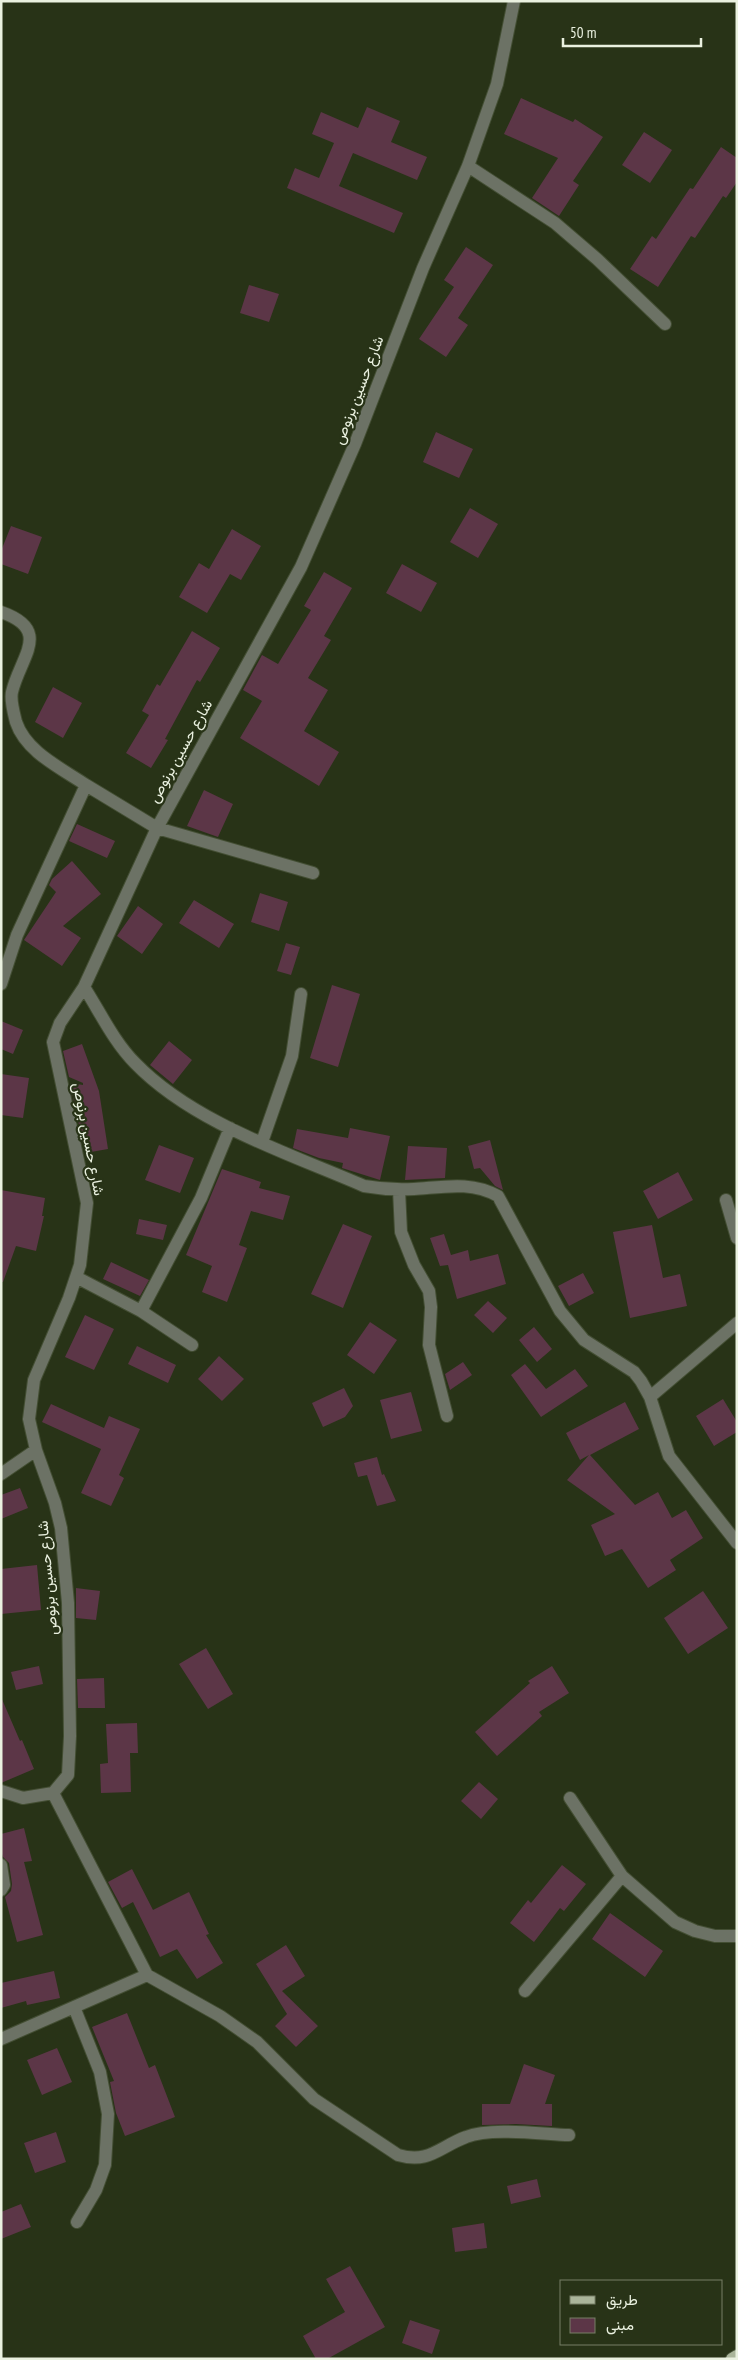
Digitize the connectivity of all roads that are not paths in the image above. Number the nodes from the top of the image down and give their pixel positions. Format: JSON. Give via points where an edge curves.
{"nodes":[{"id":1,"x":514,"y":1,"type":"edge"},
{"id":2,"x":468,"y":166,"type":"junction"},
{"id":3,"x":664,"y":324,"type":"dead end"},
{"id":4,"x":1,"y":612,"type":"edge"},
{"id":5,"x":86,"y":785,"type":"junction"},
{"id":6,"x":157,"y":828,"type":"junction"},
{"id":7,"x":313,"y":873,"type":"dead end"},
{"id":8,"x":1,"y":984,"type":"edge"},
{"id":9,"x":84,"y":987,"type":"junction"},
{"id":10,"x":302,"y":994,"type":"dead end"},
{"id":11,"x":230,"y":1128,"type":"junction"},
{"id":12,"x":262,"y":1142,"type":"junction"},
{"id":13,"x":399,"y":1190,"type":"junction"},
{"id":14,"x":726,"y":1200,"type":"dead end"},
{"id":15,"x":737,"y":1238,"type":"edge"},
{"id":16,"x":76,"y":1277,"type":"junction"},
{"id":17,"x":141,"y":1311,"type":"junction"},
{"id":18,"x":737,"y":1323,"type":"edge"},
{"id":19,"x":192,"y":1345,"type":"dead end"},
{"id":20,"x":650,"y":1397,"type":"junction"},
{"id":21,"x":447,"y":1416,"type":"dead end"},
{"id":22,"x":36,"y":1450,"type":"junction"},
{"id":23,"x":1,"y":1474,"type":"edge"},
{"id":24,"x":737,"y":1543,"type":"edge"},
{"id":25,"x":1,"y":1791,"type":"edge"},
{"id":26,"x":53,"y":1793,"type":"junction"},
{"id":27,"x":570,"y":1798,"type":"dead end"},
{"id":28,"x":1,"y":1865,"type":"edge"},
{"id":29,"x":622,"y":1876,"type":"junction"},
{"id":30,"x":1,"y":1890,"type":"edge"},
{"id":31,"x":737,"y":1936,"type":"edge"},
{"id":32,"x":147,"y":1975,"type":"junction"},
{"id":33,"x":525,"y":1991,"type":"dead end"},
{"id":34,"x":74,"y":2007,"type":"junction"},
{"id":35,"x":1,"y":2039,"type":"edge"},
{"id":36,"x":569,"y":2135,"type":"dead end"},
{"id":37,"x":76,"y":2222,"type":"dead end"},
{"id":38,"x":737,"y":2356,"type":"edge"},
{"id":39,"x":732,"y":2359,"type":"edge"}],
"edges":[{"from":1,"to":2,"type":"street","name":"شارع حسين برنوص","via":[[497,84]]},
{"from":2,"to":3,"type":"street","via":[[555,223]]},
{"from":2,"to":6,"type":"street","name":"شارع حسين برنوص","via":[[302,567]]},
{"from":4,"to":5,"type":"street","via":[[22,623],[30,634],[29,651],[11,694],[17,723],[30,746]]},
{"from":5,"to":6,"type":"street"},
{"from":5,"to":8,"type":"street","via":[[17,935]]},
{"from":6,"to":7,"type":"street"},
{"from":6,"to":9,"type":"street","name":"شارع حسين برنوص"},
{"from":9,"to":11,"type":"street","via":[[134,1062],[166,1091]]},
{"from":9,"to":16,"type":"street","name":"شارع حسين برنوص","via":[[60,1023],[53,1042],[87,1203]]},
{"from":10,"to":12,"type":"street","via":[[292,1056]]},
{"from":11,"to":12,"type":"street"},
{"from":11,"to":17,"type":"street","via":[[201,1198]]},
{"from":12,"to":13,"type":"street","via":[[364,1186]]},
{"from":13,"to":20,"type":"street","via":[[465,1185],[485,1188],[498,1196],[560,1311],[584,1340],[634,1372]]},
{"from":13,"to":21,"type":"street","via":[[401,1232],[429,1291],[430,1345]]},
{"from":14,"to":15,"type":"street"},
{"from":16,"to":17,"type":"street"},
{"from":16,"to":22,"type":"street","name":"شارع حسين برنوص","via":[[34,1380],[29,1419]]},
{"from":17,"to":19,"type":"street"},
{"from":18,"to":20,"type":"street"},
{"from":20,"to":24,"type":"street","via":[[669,1456]]},
{"from":22,"to":23,"type":"street"},
{"from":22,"to":26,"type":"street","name":"شارع حسين برنوص","via":[[61,1528],[68,1603],[68,1775]]},
{"from":25,"to":26,"type":"street","via":[[23,1798]]},
{"from":26,"to":32,"type":"street"},
{"from":27,"to":29,"type":"street"},
{"from":28,"to":30,"type":"street","via":[[4,1885]]},
{"from":29,"to":31,"type":"street","via":[[675,1922],[715,1936]]},
{"from":29,"to":33,"type":"street"},
{"from":32,"to":34,"type":"street"},
{"from":32,"to":36,"type":"street","via":[[220,2016],[257,2042],[314,2099],[398,2155],[424,2158],[468,2136],[485,2132]]},
{"from":34,"to":35,"type":"street"},
{"from":34,"to":37,"type":"street","via":[[100,2072],[108,2114],[105,2166],[96,2190]]},
{"from":38,"to":39,"type":"main road"}]}
